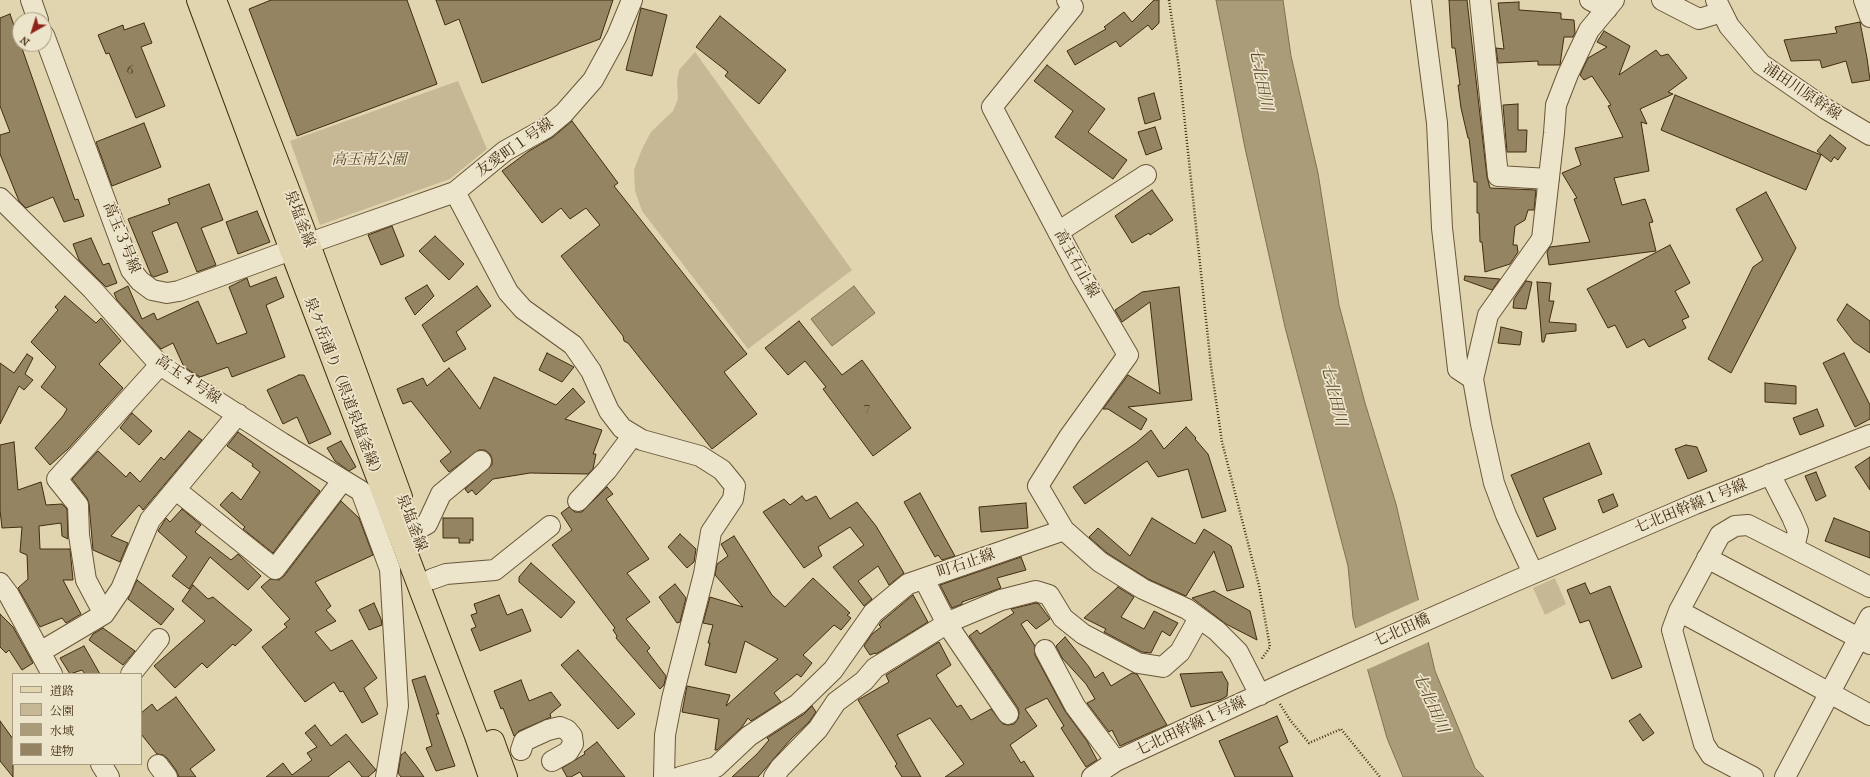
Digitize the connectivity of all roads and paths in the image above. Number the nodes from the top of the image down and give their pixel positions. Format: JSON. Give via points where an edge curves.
{"nodes":[{"id":1,"x":31,"y":0,"type":"edge"},
{"id":2,"x":198,"y":0,"type":"edge"},
{"id":3,"x":215,"y":0,"type":"edge"},
{"id":4,"x":632,"y":0,"type":"edge"},
{"id":5,"x":1067,"y":0,"type":"edge"},
{"id":6,"x":1169,"y":0,"type":"edge"},
{"id":7,"x":1421,"y":0,"type":"edge"},
{"id":8,"x":1480,"y":0,"type":"edge"},
{"id":9,"x":1662,"y":0,"type":"edge"},
{"id":10,"x":1864,"y":0,"type":"edge"},
{"id":11,"x":1604,"y":3,"type":"edge"},
{"id":12,"x":1719,"y":6,"type":"edge"},
{"id":13,"x":35,"y":12,"type":"edge"},
{"id":14,"x":1870,"y":18,"type":"edge"},
{"id":15,"x":50,"y":52,"type":"edge"},
{"id":16,"x":1870,"y":135,"type":"edge"},
{"id":17,"x":1146,"y":175,"type":"dead end"},
{"id":18,"x":1549,"y":180,"type":"junction"},
{"id":19,"x":455,"y":192,"type":"junction"},
{"id":20,"x":0,"y":198,"type":"edge"},
{"id":21,"x":1058,"y":232,"type":"junction"},
{"id":22,"x":307,"y":244,"type":"junction"},
{"id":23,"x":160,"y":365,"type":"junction"},
{"id":24,"x":1473,"y":379,"type":"junction"},
{"id":25,"x":238,"y":414,"type":"junction"},
{"id":26,"x":633,"y":435,"type":"junction"},
{"id":27,"x":1870,"y":435,"type":"edge"},
{"id":28,"x":481,"y":461,"type":"dead end"},
{"id":29,"x":1770,"y":474,"type":"junction"},
{"id":30,"x":343,"y":480,"type":"junction"},
{"id":31,"x":176,"y":490,"type":"junction"},
{"id":32,"x":578,"y":501,"type":"dead end"},
{"id":33,"x":550,"y":526,"type":"dead end"},
{"id":34,"x":1064,"y":530,"type":"junction"},
{"id":35,"x":398,"y":538,"type":"junction"},
{"id":36,"x":1794,"y":548,"type":"junction"},
{"id":37,"x":1707,"y":558,"type":"junction"},
{"id":38,"x":1533,"y":573,"type":"junction"},
{"id":39,"x":432,"y":579,"type":"junction"},
{"id":40,"x":924,"y":579,"type":"junction"},
{"id":41,"x":1513,"y":582,"type":"joint"},
{"id":42,"x":0,"y":583,"type":"edge"},
{"id":43,"x":1870,"y":587,"type":"edge"},
{"id":44,"x":1679,"y":611,"type":"junction"},
{"id":45,"x":104,"y":614,"type":"junction"},
{"id":46,"x":1870,"y":617,"type":"edge"},
{"id":47,"x":1199,"y":618,"type":"junction"},
{"id":48,"x":947,"y":624,"type":"junction"},
{"id":49,"x":159,"y":639,"type":"dead end"},
{"id":50,"x":1864,"y":641,"type":"edge"},
{"id":51,"x":1045,"y":650,"type":"dead end"},
{"id":52,"x":40,"y":652,"type":"junction"},
{"id":53,"x":1246,"y":669,"type":"junction"},
{"id":54,"x":51,"y":673,"type":"edge"},
{"id":55,"x":132,"y":673,"type":"edge"},
{"id":56,"x":1291,"y":680,"type":"joint"},
{"id":57,"x":1829,"y":693,"type":"junction"},
{"id":58,"x":1260,"y":695,"type":"junction"},
{"id":59,"x":1280,"y":704,"type":"dead end"},
{"id":60,"x":1008,"y":714,"type":"dead end"},
{"id":61,"x":1870,"y":715,"type":"edge"},
{"id":62,"x":521,"y":750,"type":"dead end"},
{"id":63,"x":552,"y":761,"type":"dead end"},
{"id":64,"x":1116,"y":761,"type":"junction"},
{"id":65,"x":102,"y":765,"type":"edge"},
{"id":66,"x":779,"y":774,"type":"edge"},
{"id":67,"x":108,"y":777,"type":"edge"},
{"id":68,"x":386,"y":777,"type":"edge"},
{"id":69,"x":490,"y":777,"type":"edge"},
{"id":70,"x":506,"y":777,"type":"edge"},
{"id":71,"x":664,"y":777,"type":"edge"},
{"id":72,"x":680,"y":777,"type":"edge"},
{"id":73,"x":1092,"y":777,"type":"edge"},
{"id":74,"x":1380,"y":777,"type":"edge"},
{"id":75,"x":1753,"y":777,"type":"edge"},
{"id":76,"x":1784,"y":777,"type":"edge"}],
"edges":[{"from":1,"to":13,"type":"street"},
{"from":2,"to":22,"type":"main road"},
{"from":3,"to":22,"type":"main road","name":"泉塩釜線"},
{"from":4,"to":19,"type":"street","name":"友愛町１号線","via":[[617,36],[593,80],[564,113],[546,128],[505,151]]},
{"from":5,"to":21,"type":"street","name":"高玉石止線","via":[[1073,7],[992,107]]},
{"from":6,"to":53,"type":"path","via":[[1222,442],[1259,586],[1270,646],[1258,663]]},
{"from":7,"to":24,"type":"street","via":[[1437,123],[1443,235],[1458,369]]},
{"from":8,"to":18,"type":"street","via":[[1498,176]]},
{"from":9,"to":12,"type":"street","via":[[1699,19]]},
{"from":10,"to":14,"type":"street"},
{"from":11,"to":18,"type":"street","via":[[1568,74],[1556,105]]},
{"from":12,"to":16,"type":"street","name":"浦田川原幹線","via":[[1729,26],[1761,64],[1826,109]]},
{"from":15,"to":22,"type":"street","name":"高玉３号線","via":[[132,270],[140,281],[152,290],[167,293],[179,291]]},
{"from":17,"to":21,"type":"street"},
{"from":18,"to":24,"type":"street","via":[[1542,239],[1488,315]]},
{"from":19,"to":22,"type":"street","name":"友愛町１号線"},
{"from":19,"to":26,"type":"street","via":[[508,292],[523,308],[573,346],[591,371],[609,411],[622,428]]},
{"from":20,"to":23,"type":"street","name":"高玉４号線","via":[[92,289]]},
{"from":21,"to":34,"type":"street","name":"高玉石止線","via":[[1128,355],[1069,437],[1038,486]]},
{"from":22,"to":35,"type":"main road","name":"泉塩釜線"},
{"from":23,"to":25,"type":"street","name":"高玉４号線"},
{"from":23,"to":45,"type":"street","via":[[57,479],[78,505],[79,535],[86,580]]},
{"from":24,"to":38,"type":"street","via":[[1480,424],[1494,483]]},
{"from":25,"to":30,"type":"street","name":"高玉４号線"},
{"from":25,"to":31,"type":"street"},
{"from":26,"to":32,"type":"street","via":[[607,470]]},
{"from":26,"to":71,"type":"street","via":[[642,440],[700,456],[722,470],[735,486],[733,499],[711,532],[704,574],[665,735]]},
{"from":27,"to":29,"type":"street","name":"七北田幹線１号線"},
{"from":28,"to":35,"type":"street","via":[[441,494],[427,524]]},
{"from":29,"to":36,"type":"street","via":[[1798,531]]},
{"from":29,"to":38,"type":"street","name":"七北田幹線１号線"},
{"from":30,"to":31,"type":"street","via":[[275,569]]},
{"from":30,"to":35,"type":"street","name":"高玉４号線","via":[[362,491]]},
{"from":31,"to":45,"type":"street","via":[[150,520],[121,589]]},
{"from":33,"to":39,"type":"street","via":[[495,570],[446,574]]},
{"from":34,"to":40,"type":"street","name":"町石止線"},
{"from":34,"to":47,"type":"street","via":[[1100,562],[1124,578],[1187,609]]},
{"from":35,"to":39,"type":"main road","name":"泉塩釜線"},
{"from":35,"to":68,"type":"street","name":"高玉４号線","via":[[390,569],[398,706]]},
{"from":35,"to":69,"type":"main road"},
{"from":36,"to":37,"type":"street","via":[[1748,524],[1735,526],[1720,535]]},
{"from":36,"to":43,"type":"street"},
{"from":37,"to":44,"type":"street"},
{"from":37,"to":50,"type":"street"},
{"from":38,"to":41,"type":"street","name":"七北田幹線１号線"},
{"from":39,"to":70,"type":"main road","name":"泉塩釜線"},
{"from":40,"to":48,"type":"street"},
{"from":40,"to":72,"type":"street","name":"町石止線","via":[[908,584],[873,613],[833,670],[798,704],[749,736],[716,767]]},
{"from":41,"to":56,"type":"street","name":"七北田橋"},
{"from":42,"to":52,"type":"street"},
{"from":44,"to":57,"type":"street"},
{"from":44,"to":75,"type":"street","via":[[1672,630],[1704,744],[1712,755]]},
{"from":45,"to":52,"type":"street"},
{"from":46,"to":50,"type":"street"},
{"from":47,"to":48,"type":"street","via":[[1180,652],[1163,667],[1138,663],[1083,634],[1063,618],[1049,595],[1036,591],[1000,600]]},
{"from":47,"to":53,"type":"street","via":[[1217,631],[1238,652]]},
{"from":48,"to":60,"type":"street"},
{"from":48,"to":66,"type":"street","via":[[875,668],[864,681],[836,702],[818,730]]},
{"from":49,"to":55,"type":"street"},
{"from":50,"to":57,"type":"street"},
{"from":51,"to":64,"type":"street","via":[[1075,706]]},
{"from":52,"to":54,"type":"street"},
{"from":53,"to":58,"type":"street"},
{"from":56,"to":58,"type":"street","name":"七北田幹線１号線"},
{"from":57,"to":61,"type":"street"},
{"from":57,"to":76,"type":"street"},
{"from":58,"to":64,"type":"street","name":"七北田幹線１号線"},
{"from":59,"to":74,"type":"path","via":[[1309,743],[1342,729]]},
{"from":62,"to":63,"type":"street","via":[[524,741],[560,727],[572,736],[573,744],[568,752]]},
{"from":64,"to":73,"type":"street","name":"七北田幹線１号線"},
{"from":65,"to":67,"type":"street"}]}
